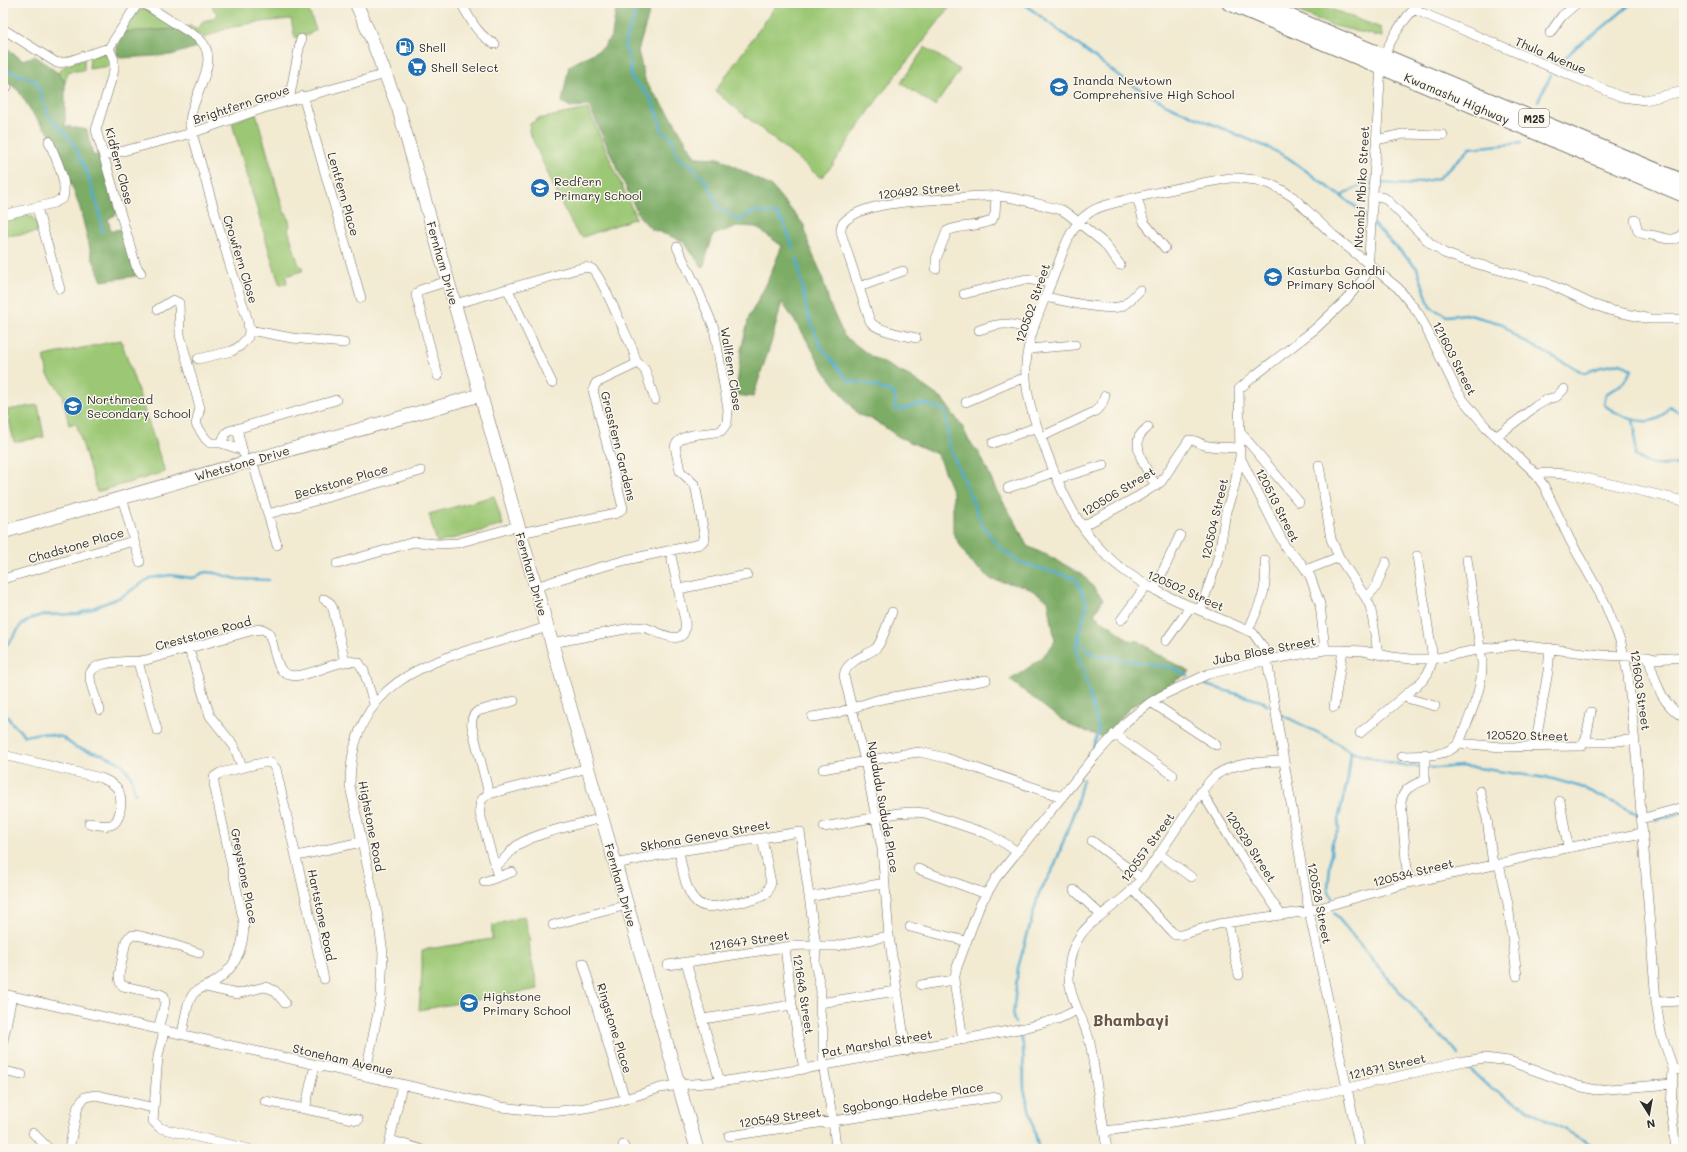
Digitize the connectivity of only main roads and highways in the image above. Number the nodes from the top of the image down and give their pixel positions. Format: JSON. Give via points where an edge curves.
{"nodes":[{"id":1,"x":1229,"y":3,"type":"edge"},
{"id":2,"x":1258,"y":3,"type":"edge"},
{"id":3,"x":1382,"y":60,"type":"junction"},
{"id":4,"x":1684,"y":182,"type":"edge"},
{"id":5,"x":1684,"y":195,"type":"edge"}],
"edges":[{"from":1,"to":3,"type":"main road","name":"Kwamashu Highway","number":"M25"},
{"from":2,"to":3,"type":"main road","name":"Kwamashu Highway","number":"M25"},
{"from":3,"to":4,"type":"main road","name":"Kwamashu Highway","number":"M25"},
{"from":3,"to":5,"type":"main road","name":"Kwamashu Highway","number":"M25"}]}
